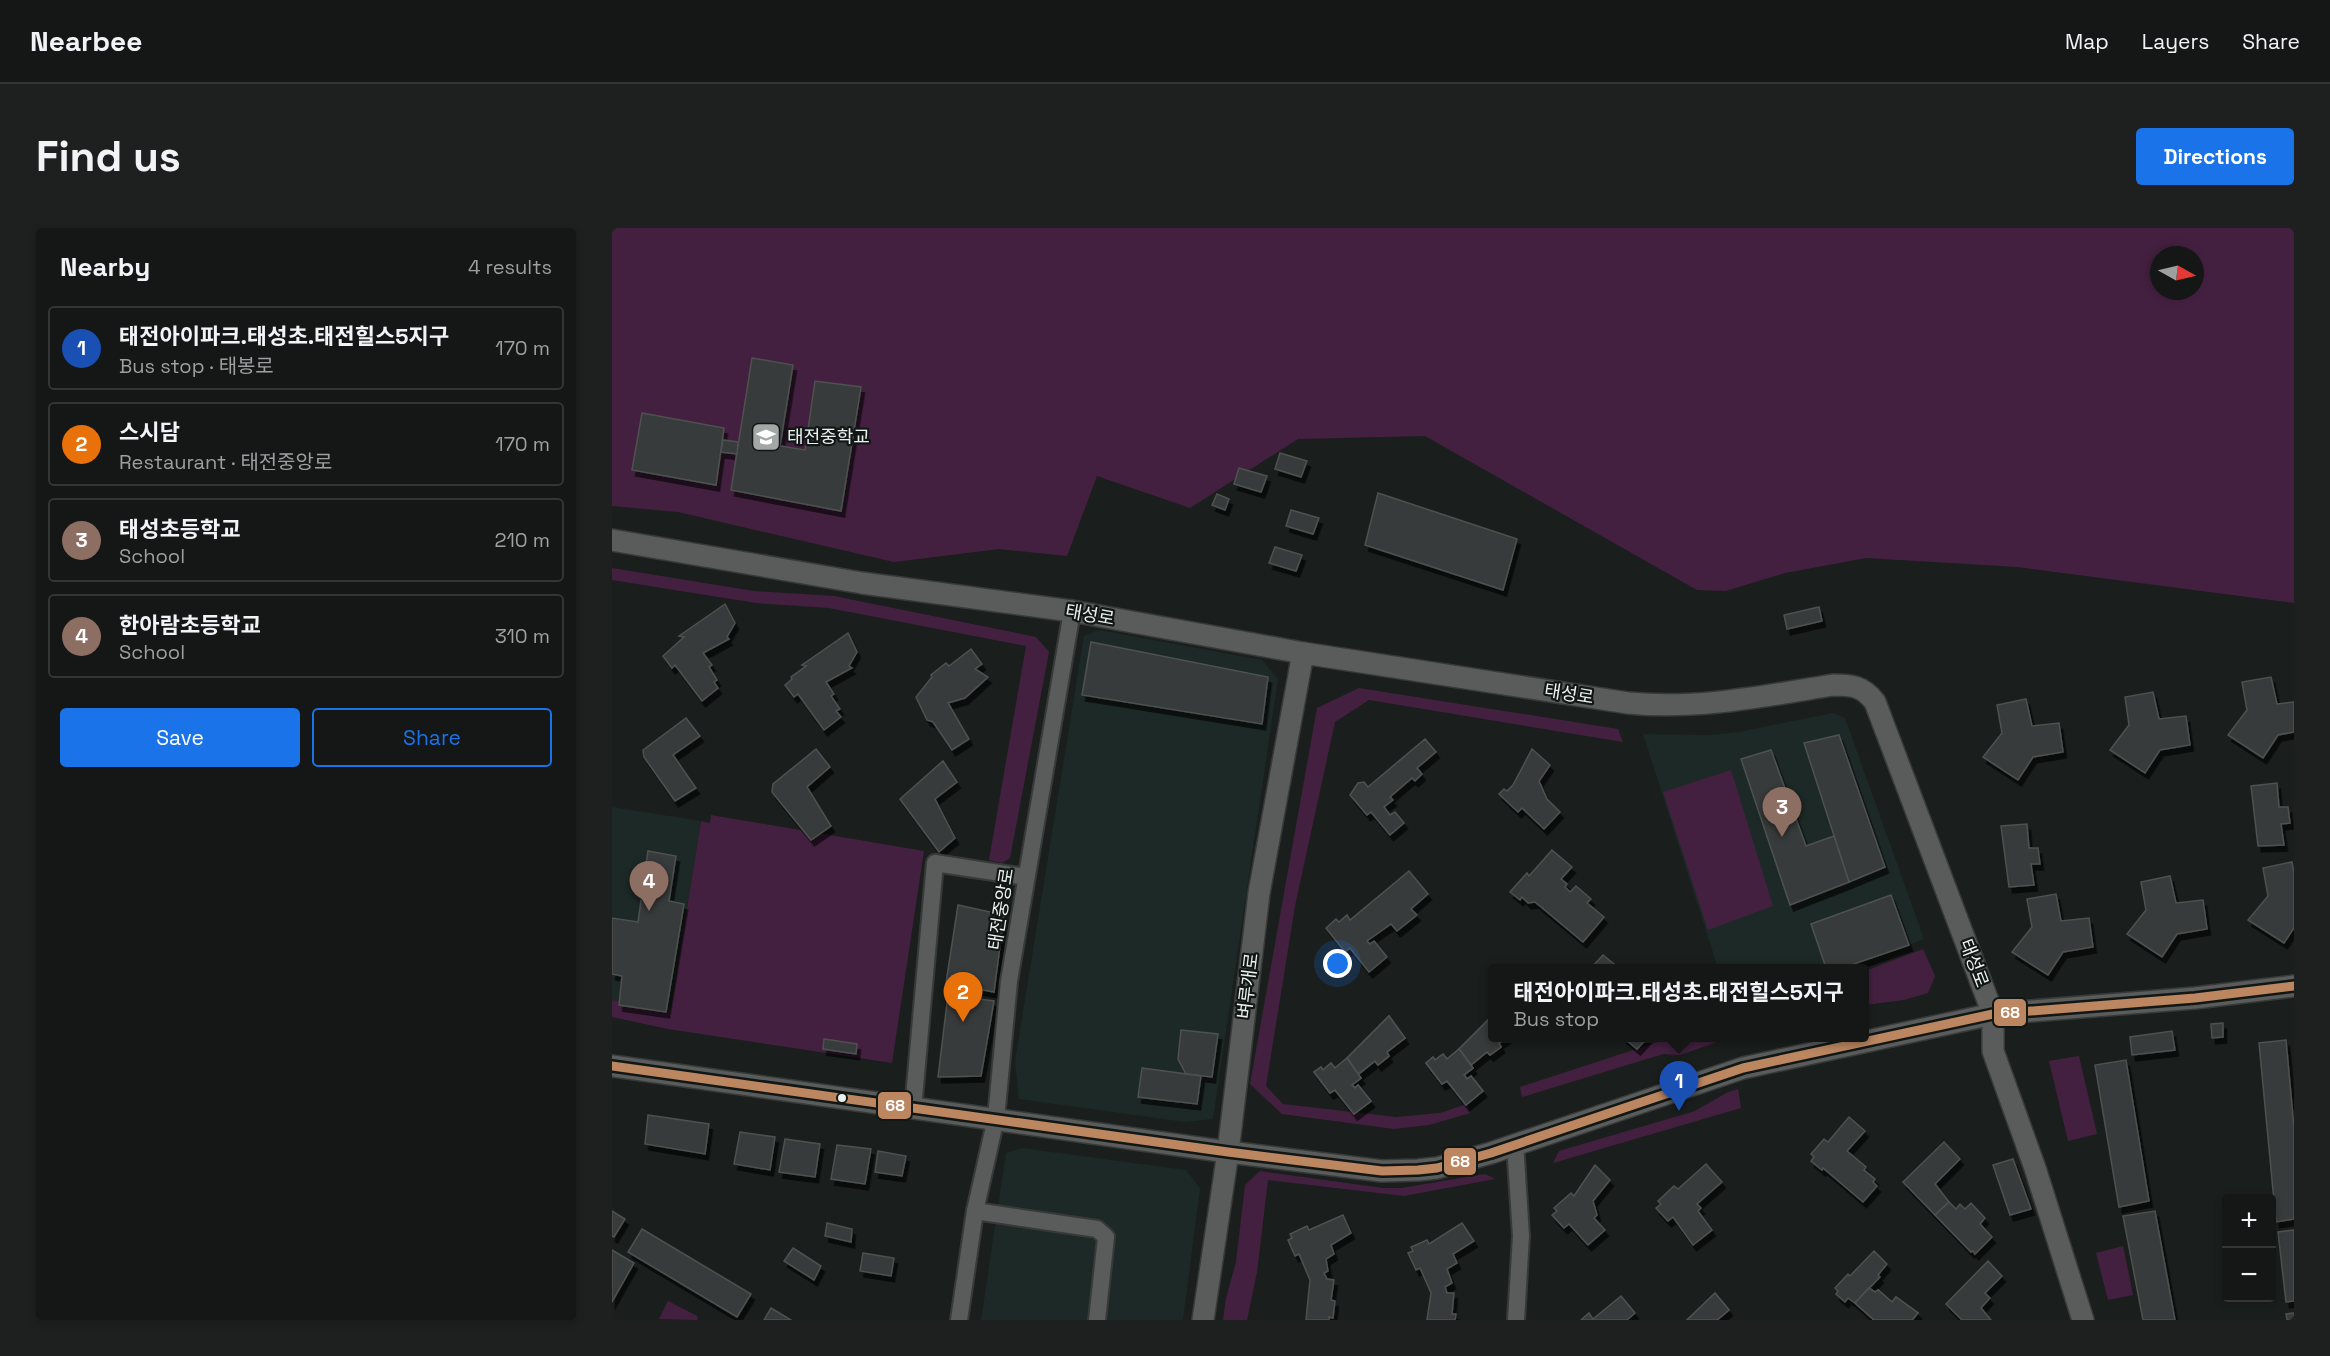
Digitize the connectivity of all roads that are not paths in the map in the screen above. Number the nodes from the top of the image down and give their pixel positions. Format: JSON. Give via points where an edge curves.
{"nodes":[{"id":1,"x":612,"y":540,"type":"edge"},
{"id":2,"x":1072,"y":611,"type":"junction"},
{"id":3,"x":1303,"y":653,"type":"junction"},
{"id":4,"x":1026,"y":877,"type":"junction"},
{"id":5,"x":2294,"y":986,"type":"edge"},
{"id":6,"x":1993,"y":1014,"type":"junction"},
{"id":7,"x":1869,"y":1041,"type":"edge"},
{"id":8,"x":1863,"y":1042,"type":"edge"},
{"id":9,"x":612,"y":1066,"type":"edge"},
{"id":10,"x":913,"y":1109,"type":"junction"},
{"id":11,"x":996,"y":1118,"type":"junction"},
{"id":12,"x":1515,"y":1143,"type":"junction"},
{"id":13,"x":1228,"y":1152,"type":"junction"},
{"id":14,"x":975,"y":1211,"type":"junction"},
{"id":15,"x":959,"y":1320,"type":"edge"},
{"id":16,"x":1097,"y":1320,"type":"edge"},
{"id":17,"x":1203,"y":1320,"type":"edge"},
{"id":18,"x":1516,"y":1320,"type":"edge"},
{"id":19,"x":2083,"y":1320,"type":"edge"}],
"edges":[{"from":1,"to":2,"type":"street","name":"태성로","via":[[862,583]]},
{"from":2,"to":3,"type":"street","name":"태성로"},
{"from":2,"to":4,"type":"street","name":"태전중앙로"},
{"from":3,"to":6,"type":"street","name":"태성로","via":[[1658,706],[1715,703],[1833,685],[1852,685],[1866,691],[1875,702]]},
{"from":3,"to":13,"type":"street","name":"벼루개로","via":[[1259,893]]},
{"from":4,"to":10,"type":"street","via":[[935,864]]},
{"from":4,"to":11,"type":"street","name":"태전중앙로","via":[[1010,981]]},
{"from":5,"to":6,"type":"street"},
{"from":6,"to":7,"type":"street"},
{"from":6,"to":19,"type":"street","name":"태성로","via":[[1993,1051],[2036,1168]]},
{"from":8,"to":12,"type":"street","via":[[1743,1068]]},
{"from":9,"to":10,"type":"street"},
{"from":10,"to":11,"type":"street"},
{"from":11,"to":13,"type":"street"},
{"from":11,"to":14,"type":"street","name":"태전중앙로"},
{"from":12,"to":13,"type":"street","via":[[1491,1153],[1418,1170],[1382,1171]]},
{"from":12,"to":18,"type":"street","via":[[1521,1236]]},
{"from":13,"to":17,"type":"street","name":"벼루개로"},
{"from":14,"to":15,"type":"street","name":"태전중앙로"},
{"from":14,"to":16,"type":"street","via":[[1097,1229],[1106,1237]]}]}
